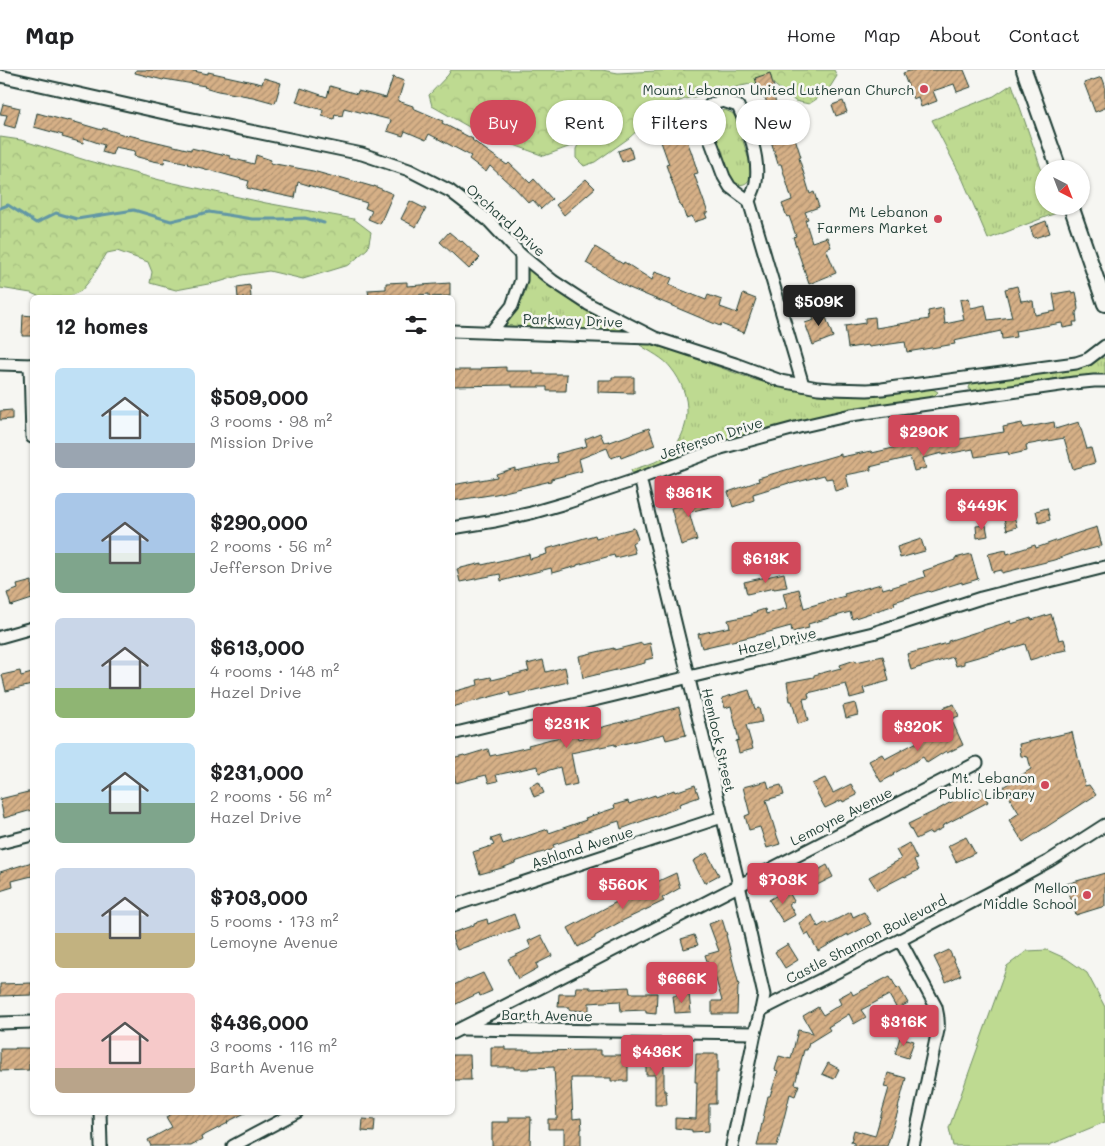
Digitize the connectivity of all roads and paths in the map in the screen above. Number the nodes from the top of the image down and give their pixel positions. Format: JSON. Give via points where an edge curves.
{"nodes":[{"id":1,"x":1024,"y":70,"type":"edge"},
{"id":2,"x":0,"y":76,"type":"edge"},
{"id":3,"x":1056,"y":160,"type":"edge"},
{"id":4,"x":749,"y":201,"type":"junction"},
{"id":5,"x":1075,"y":215,"type":"edge"},
{"id":6,"x":521,"y":255,"type":"junction"},
{"id":7,"x":1102,"y":288,"type":"edge"},
{"id":8,"x":1105,"y":304,"type":"edge"},
{"id":9,"x":455,"y":331,"type":"edge"},
{"id":10,"x":491,"y":332,"type":"junction"},
{"id":11,"x":654,"y":338,"type":"junction"},
{"id":12,"x":1105,"y":346,"type":"edge"},
{"id":13,"x":0,"y":364,"type":"edge"},
{"id":14,"x":30,"y":365,"type":"edge"},
{"id":15,"x":951,"y":380,"type":"junction"},
{"id":16,"x":1105,"y":381,"type":"edge"},
{"id":17,"x":803,"y":385,"type":"junction"},
{"id":18,"x":954,"y":400,"type":"junction"},
{"id":19,"x":640,"y":478,"type":"junction"},
{"id":20,"x":455,"y":528,"type":"edge"},
{"id":21,"x":1105,"y":567,"type":"edge"},
{"id":22,"x":30,"y":628,"type":"edge"},
{"id":23,"x":0,"y":636,"type":"edge"},
{"id":24,"x":689,"y":677,"type":"junction"},
{"id":25,"x":455,"y":733,"type":"edge"},
{"id":26,"x":977,"y":763,"type":"dead end"},
{"id":27,"x":722,"y":817,"type":"junction"},
{"id":28,"x":1105,"y":825,"type":"edge"},
{"id":29,"x":30,"y":835,"type":"edge"},
{"id":30,"x":0,"y":842,"type":"edge"},
{"id":31,"x":739,"y":885,"type":"junction"},
{"id":32,"x":455,"y":905,"type":"edge"},
{"id":33,"x":900,"y":940,"type":"junction"},
{"id":34,"x":761,"y":1010,"type":"junction"},
{"id":35,"x":30,"y":1022,"type":"edge"},
{"id":36,"x":0,"y":1023,"type":"edge"},
{"id":37,"x":456,"y":1031,"type":"edge"},
{"id":38,"x":755,"y":1033,"type":"junction"},
{"id":39,"x":100,"y":1115,"type":"edge"},
{"id":40,"x":291,"y":1115,"type":"edge"},
{"id":41,"x":101,"y":1146,"type":"edge"},
{"id":42,"x":233,"y":1146,"type":"edge"},
{"id":43,"x":732,"y":1146,"type":"edge"},
{"id":44,"x":912,"y":1146,"type":"edge"}],
"edges":[{"from":1,"to":3,"type":"main road"},
{"from":2,"to":6,"type":"street","name":"Orchard Drive","via":[[164,114],[362,154],[410,170],[450,191],[489,221]]},
{"from":4,"to":4,"type":"street","via":[[756,184],[758,164],[746,125],[738,106],[722,101],[710,105],[704,116],[724,177],[730,188]]},
{"from":4,"to":17,"type":"street"},
{"from":5,"to":7,"type":"main road"},
{"from":6,"to":10,"type":"street","name":"Parkway Drive","via":[[521,280],[512,306]]},
{"from":6,"to":11,"type":"street","name":"Orchard Drive","via":[[588,304]]},
{"from":7,"to":8,"type":"main road"},
{"from":9,"to":10,"type":"street","name":"Parkway Drive"},
{"from":10,"to":11,"type":"street","name":"Parkway Drive"},
{"from":11,"to":17,"type":"street","name":"Orchard Drive","via":[[781,381]]},
{"from":12,"to":15,"type":"street","via":[[1088,359],[1076,363]]},
{"from":13,"to":14,"type":"street"},
{"from":15,"to":17,"type":"street","via":[[867,390]]},
{"from":15,"to":18,"type":"street"},
{"from":16,"to":18,"type":"street","name":"Jefferson Drive"},
{"from":18,"to":19,"type":"street","name":"Jefferson Drive","via":[[851,415],[799,427],[721,448]]},
{"from":19,"to":20,"type":"street","name":"Jefferson Drive","via":[[531,513]]},
{"from":19,"to":24,"type":"street","name":"Hemlock Street"},
{"from":21,"to":24,"type":"street","name":"Hazel Drive","via":[[981,598],[873,633]]},
{"from":22,"to":23,"type":"street"},
{"from":24,"to":25,"type":"street","name":"Hazel Drive"},
{"from":24,"to":27,"type":"street","name":"Hemlock Street"},
{"from":26,"to":31,"type":"street","name":"Lemoyne Avenue"},
{"from":27,"to":31,"type":"street","name":"Hemlock Street"},
{"from":27,"to":32,"type":"street","name":"Ashland Avenue"},
{"from":28,"to":33,"type":"street","name":"Castle Shannon Boulevard","via":[[1048,861]]},
{"from":29,"to":30,"type":"street"},
{"from":31,"to":34,"type":"street","name":"Hemlock Street","via":[[764,995]]},
{"from":31,"to":37,"type":"street","name":"Lemoyne Avenue"},
{"from":33,"to":34,"type":"street","name":"Castle Shannon Boulevard"},
{"from":33,"to":44,"type":"street","via":[[936,1007],[939,1022]]},
{"from":34,"to":38,"type":"street"},
{"from":35,"to":36,"type":"street"},
{"from":37,"to":38,"type":"street","name":"Barth Avenue"},
{"from":38,"to":43,"type":"street"},
{"from":39,"to":41,"type":"street"},
{"from":40,"to":42,"type":"street"}]}
